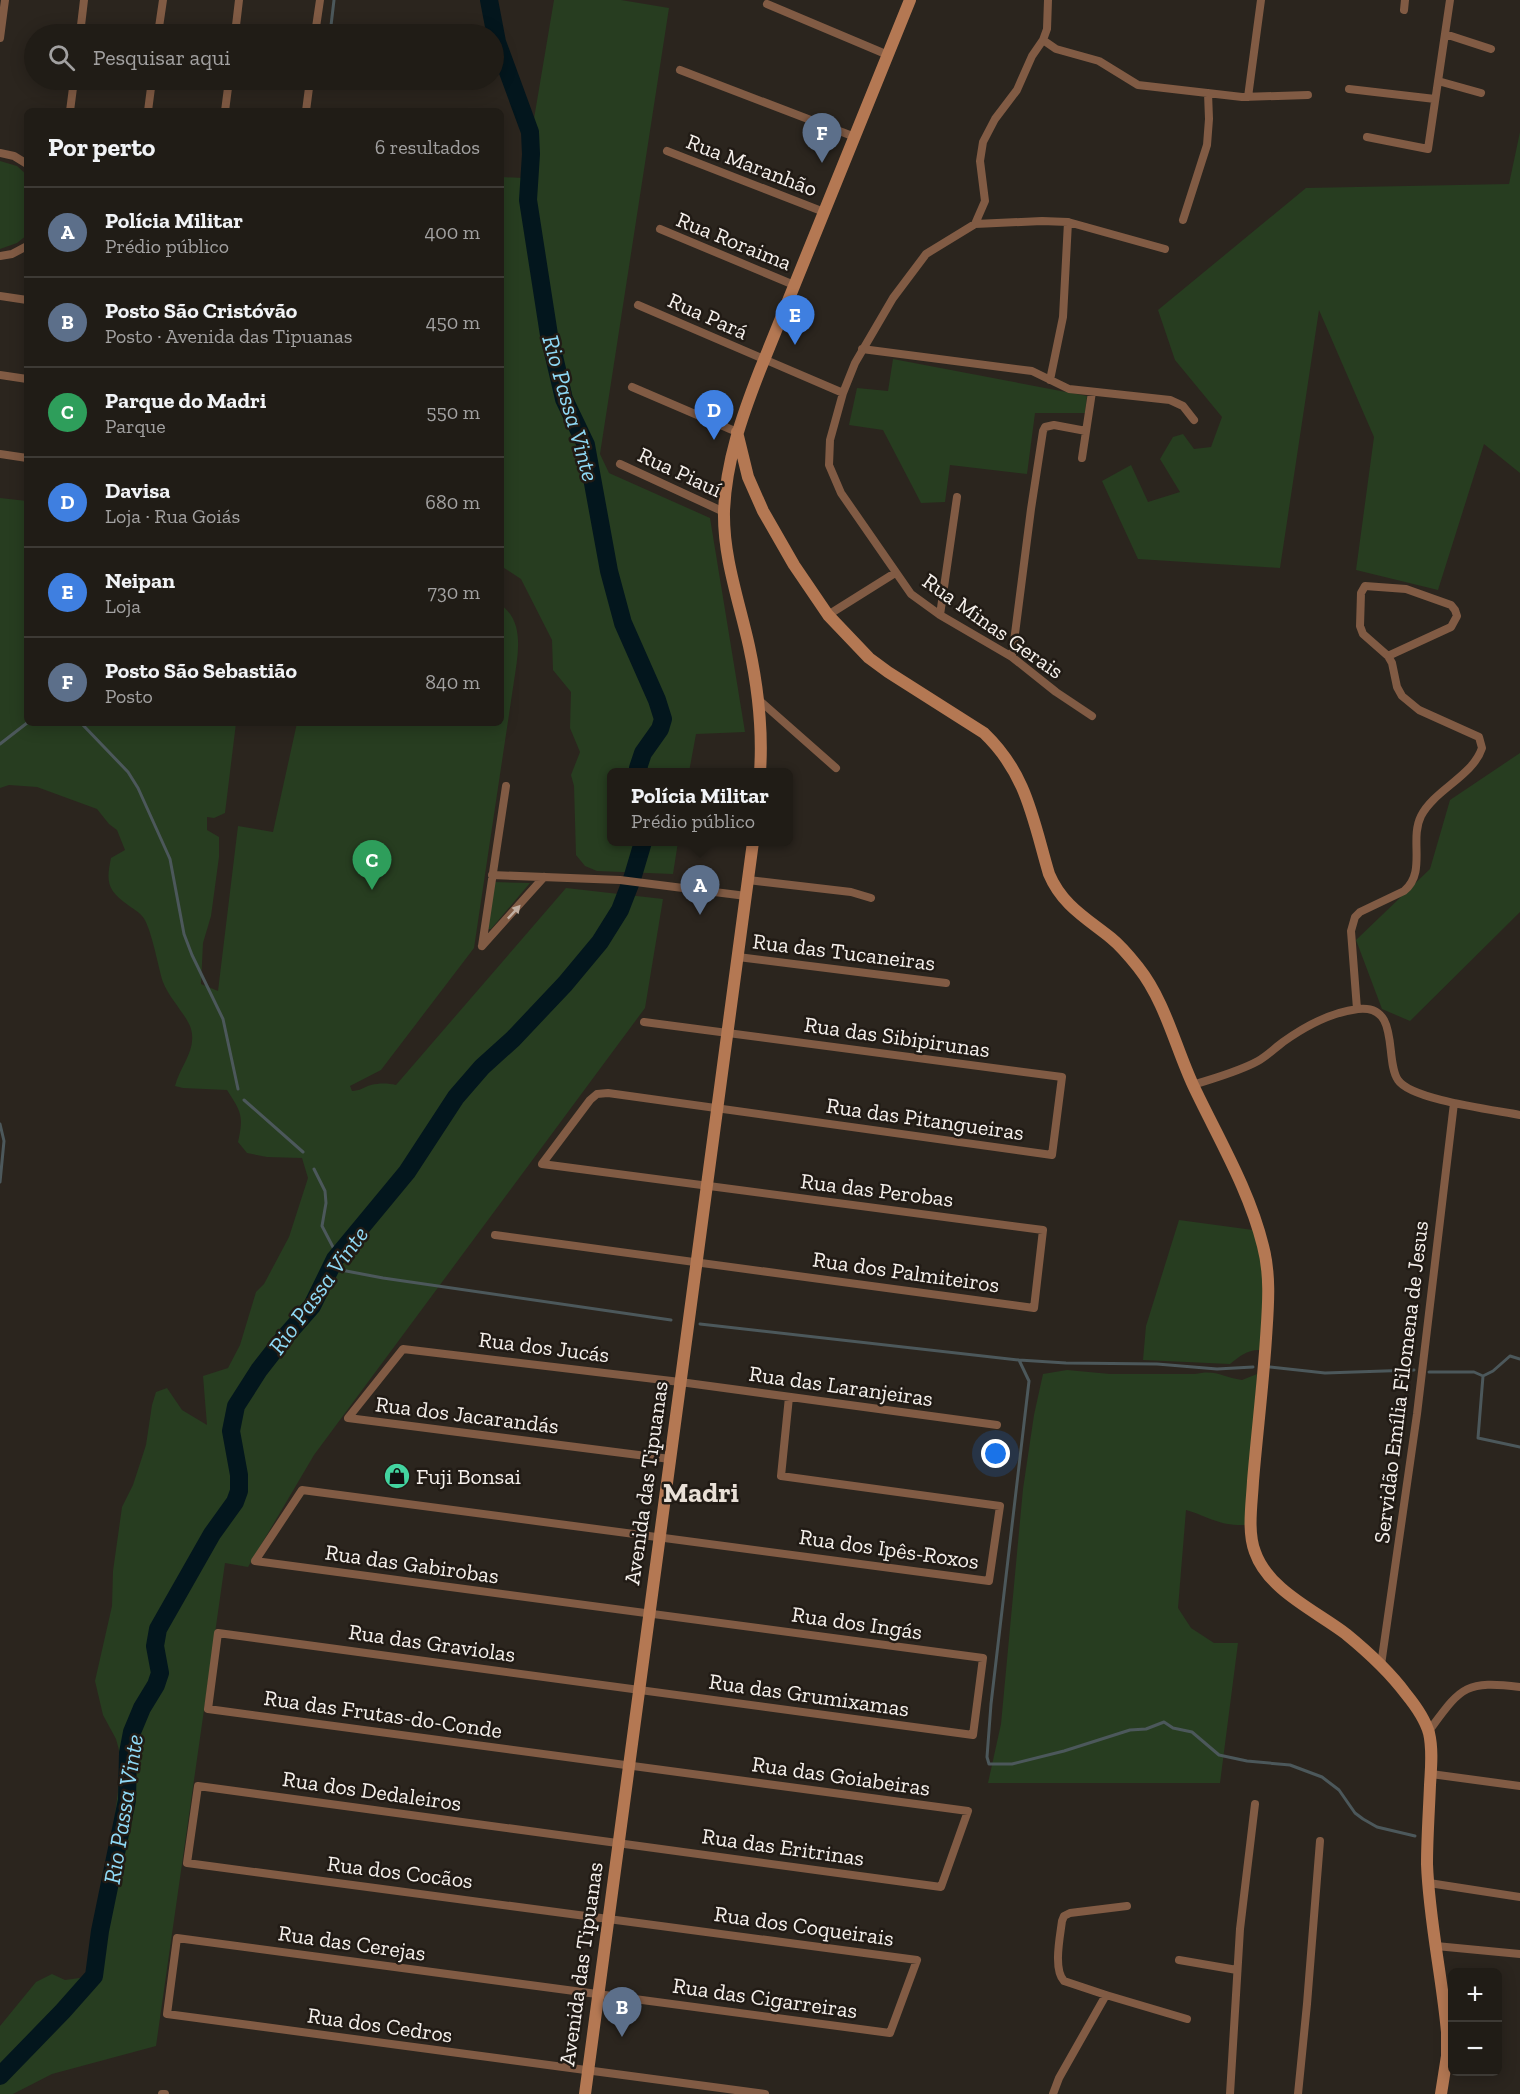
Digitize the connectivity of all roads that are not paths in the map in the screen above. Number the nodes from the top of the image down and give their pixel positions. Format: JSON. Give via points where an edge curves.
{"nodes":[{"id":1,"x":5,"y":0,"type":"edge"},
{"id":2,"x":84,"y":0,"type":"edge"},
{"id":3,"x":163,"y":0,"type":"edge"},
{"id":4,"x":239,"y":0,"type":"edge"},
{"id":5,"x":320,"y":0,"type":"edge"},
{"id":6,"x":910,"y":0,"type":"edge"},
{"id":7,"x":1048,"y":0,"type":"edge"},
{"id":8,"x":1261,"y":0,"type":"edge"},
{"id":9,"x":1405,"y":0,"type":"edge"},
{"id":10,"x":1450,"y":0,"type":"edge"},
{"id":11,"x":767,"y":4,"type":"dead end"},
{"id":12,"x":1404,"y":10,"type":"dead end"},
{"id":13,"x":81,"y":24,"type":"edge"},
{"id":14,"x":159,"y":24,"type":"edge"},
{"id":15,"x":236,"y":24,"type":"edge"},
{"id":16,"x":316,"y":24,"type":"edge"},
{"id":17,"x":1445,"y":34,"type":"junction"},
{"id":18,"x":0,"y":38,"type":"edge"},
{"id":19,"x":1043,"y":40,"type":"junction"},
{"id":20,"x":1491,"y":49,"type":"dead end"},
{"id":21,"x":888,"y":55,"type":"junction"},
{"id":22,"x":680,"y":70,"type":"dead end"},
{"id":23,"x":1438,"y":81,"type":"junction"},
{"id":24,"x":1349,"y":88,"type":"dead end"},
{"id":25,"x":73,"y":90,"type":"edge"},
{"id":26,"x":151,"y":90,"type":"edge"},
{"id":27,"x":228,"y":90,"type":"edge"},
{"id":28,"x":309,"y":90,"type":"edge"},
{"id":29,"x":1208,"y":93,"type":"junction"},
{"id":30,"x":1481,"y":93,"type":"dead end"},
{"id":31,"x":1308,"y":95,"type":"dead end"},
{"id":32,"x":1248,"y":97,"type":"junction"},
{"id":33,"x":1435,"y":99,"type":"junction"},
{"id":34,"x":70,"y":108,"type":"edge"},
{"id":35,"x":148,"y":108,"type":"edge"},
{"id":36,"x":225,"y":108,"type":"edge"},
{"id":37,"x":306,"y":108,"type":"edge"},
{"id":38,"x":855,"y":137,"type":"junction"},
{"id":39,"x":1367,"y":137,"type":"dead end"},
{"id":40,"x":667,"y":151,"type":"dead end"},
{"id":41,"x":0,"y":153,"type":"edge"},
{"id":42,"x":24,"y":162,"type":"edge"},
{"id":43,"x":824,"y":212,"type":"junction"},
{"id":44,"x":1183,"y":220,"type":"dead end"},
{"id":45,"x":1068,"y":222,"type":"junction"},
{"id":46,"x":975,"y":224,"type":"junction"},
{"id":47,"x":660,"y":230,"type":"dead end"},
{"id":48,"x":24,"y":248,"type":"edge"},
{"id":49,"x":1166,"y":249,"type":"dead end"},
{"id":50,"x":0,"y":257,"type":"edge"},
{"id":51,"x":794,"y":285,"type":"junction"},
{"id":52,"x":0,"y":296,"type":"edge"},
{"id":53,"x":24,"y":300,"type":"edge"},
{"id":54,"x":638,"y":304,"type":"dead end"},
{"id":55,"x":862,"y":349,"type":"junction"},
{"id":56,"x":764,"y":360,"type":"junction"},
{"id":57,"x":0,"y":375,"type":"edge"},
{"id":58,"x":24,"y":379,"type":"edge"},
{"id":59,"x":1050,"y":380,"type":"junction"},
{"id":60,"x":632,"y":387,"type":"dead end"},
{"id":61,"x":1092,"y":392,"type":"junction"},
{"id":62,"x":843,"y":393,"type":"junction"},
{"id":63,"x":1194,"y":420,"type":"dead end"},
{"id":64,"x":1086,"y":431,"type":"junction"},
{"id":65,"x":737,"y":432,"type":"junction"},
{"id":66,"x":0,"y":454,"type":"edge"},
{"id":67,"x":24,"y":458,"type":"edge"},
{"id":68,"x":1082,"y":458,"type":"dead end"},
{"id":69,"x":620,"y":464,"type":"dead end"},
{"id":70,"x":957,"y":497,"type":"dead end"},
{"id":71,"x":724,"y":513,"type":"junction"},
{"id":72,"x":895,"y":573,"type":"junction"},
{"id":73,"x":828,"y":615,"type":"junction"},
{"id":74,"x":940,"y":615,"type":"junction"},
{"id":75,"x":1388,"y":656,"type":"junction"},
{"id":76,"x":1012,"y":657,"type":"junction"},
{"id":77,"x":760,"y":701,"type":"junction"},
{"id":78,"x":1092,"y":716,"type":"dead end"},
{"id":79,"x":760,"y":768,"type":"edge"},
{"id":80,"x":836,"y":768,"type":"dead end"},
{"id":81,"x":506,"y":786,"type":"dead end"},
{"id":82,"x":752,"y":846,"type":"edge"},
{"id":83,"x":492,"y":875,"type":"junction"},
{"id":84,"x":544,"y":877,"type":"junction"},
{"id":85,"x":748,"y":880,"type":"junction"},
{"id":86,"x":746,"y":896,"type":"junction"},
{"id":87,"x":871,"y":898,"type":"dead end"},
{"id":88,"x":738,"y":957,"type":"junction"},
{"id":89,"x":946,"y":983,"type":"dead end"},
{"id":90,"x":1357,"y":1009,"type":"junction"},
{"id":91,"x":644,"y":1022,"type":"dead end"},
{"id":92,"x":727,"y":1033,"type":"junction"},
{"id":93,"x":1062,"y":1077,"type":"joint"},
{"id":94,"x":1193,"y":1085,"type":"junction"},
{"id":95,"x":1454,"y":1103,"type":"junction"},
{"id":96,"x":716,"y":1109,"type":"junction"},
{"id":97,"x":1520,"y":1115,"type":"edge"},
{"id":98,"x":706,"y":1186,"type":"junction"},
{"id":99,"x":1043,"y":1230,"type":"joint"},
{"id":100,"x":495,"y":1235,"type":"dead end"},
{"id":101,"x":696,"y":1262,"type":"junction"},
{"id":102,"x":403,"y":1348,"type":"joint"},
{"id":103,"x":680,"y":1382,"type":"junction"},
{"id":104,"x":789,"y":1397,"type":"junction"},
{"id":105,"x":997,"y":1425,"type":"dead end"},
{"id":106,"x":670,"y":1459,"type":"junction"},
{"id":107,"x":660,"y":1536,"type":"junction"},
{"id":108,"x":649,"y":1614,"type":"junction"},
{"id":109,"x":218,"y":1633,"type":"joint"},
{"id":110,"x":1381,"y":1665,"type":"junction"},
{"id":111,"x":1520,"y":1687,"type":"edge"},
{"id":112,"x":640,"y":1690,"type":"junction"},
{"id":113,"x":1428,"y":1732,"type":"junction"},
{"id":114,"x":973,"y":1735,"type":"joint"},
{"id":115,"x":629,"y":1765,"type":"junction"},
{"id":116,"x":1431,"y":1774,"type":"junction"},
{"id":117,"x":1520,"y":1786,"type":"edge"},
{"id":118,"x":1255,"y":1804,"type":"dead end"},
{"id":119,"x":1320,"y":1841,"type":"dead end"},
{"id":120,"x":619,"y":1842,"type":"junction"},
{"id":121,"x":188,"y":1863,"type":"joint"},
{"id":122,"x":1428,"y":1883,"type":"junction"},
{"id":123,"x":941,"y":1887,"type":"joint"},
{"id":124,"x":1520,"y":1897,"type":"edge"},
{"id":125,"x":1127,"y":1906,"type":"dead end"},
{"id":126,"x":609,"y":1918,"type":"junction"},
{"id":127,"x":1436,"y":1946,"type":"junction"},
{"id":128,"x":1520,"y":1954,"type":"edge"},
{"id":129,"x":1179,"y":1960,"type":"dead end"},
{"id":130,"x":1237,"y":1970,"type":"junction"},
{"id":131,"x":598,"y":1994,"type":"junction"},
{"id":132,"x":1106,"y":1995,"type":"junction"},
{"id":133,"x":167,"y":2014,"type":"joint"},
{"id":134,"x":1187,"y":2019,"type":"dead end"},
{"id":135,"x":890,"y":2033,"type":"joint"},
{"id":136,"x":588,"y":2072,"type":"junction"},
{"id":137,"x":585,"y":2094,"type":"edge"},
{"id":138,"x":765,"y":2094,"type":"edge"},
{"id":139,"x":1053,"y":2094,"type":"edge"},
{"id":140,"x":1230,"y":2094,"type":"edge"},
{"id":141,"x":1298,"y":2094,"type":"edge"},
{"id":142,"x":1441,"y":2094,"type":"edge"}],
"edges":[{"from":1,"to":18,"type":"street"},
{"from":2,"to":13,"type":"street"},
{"from":3,"to":14,"type":"street"},
{"from":4,"to":15,"type":"street"},
{"from":5,"to":16,"type":"street"},
{"from":6,"to":21,"type":"main road"},
{"from":7,"to":19,"type":"street"},
{"from":8,"to":32,"type":"street"},
{"from":9,"to":12,"type":"street"},
{"from":10,"to":17,"type":"street"},
{"from":11,"to":21,"type":"street"},
{"from":17,"to":20,"type":"street"},
{"from":17,"to":23,"type":"street"},
{"from":19,"to":29,"type":"street","via":[[1056,49],[1099,61],[1138,85]]},
{"from":19,"to":46,"type":"street","via":[[1017,90],[985,136],[980,161],[985,201]]},
{"from":21,"to":38,"type":"main road"},
{"from":22,"to":38,"type":"street"},
{"from":23,"to":30,"type":"street"},
{"from":23,"to":33,"type":"street"},
{"from":24,"to":33,"type":"street"},
{"from":25,"to":34,"type":"street"},
{"from":26,"to":35,"type":"street"},
{"from":27,"to":36,"type":"street"},
{"from":28,"to":37,"type":"street"},
{"from":29,"to":32,"type":"street"},
{"from":29,"to":44,"type":"street","via":[[1207,145]]},
{"from":31,"to":32,"type":"street"},
{"from":33,"to":39,"type":"street","via":[[1428,149]]},
{"from":38,"to":43,"type":"main road"},
{"from":40,"to":43,"type":"street","name":"Rua Maranhão"},
{"from":41,"to":42,"type":"street"},
{"from":43,"to":51,"type":"main road"},
{"from":45,"to":46,"type":"street"},
{"from":45,"to":49,"type":"street"},
{"from":45,"to":59,"type":"street","via":[[1063,317]]},
{"from":46,"to":55,"type":"street","name":"Rua Minas Gerais","via":[[926,254]]},
{"from":47,"to":51,"type":"street","name":"Rua Roraima"},
{"from":48,"to":50,"type":"street"},
{"from":51,"to":56,"type":"main road"},
{"from":52,"to":53,"type":"street"},
{"from":54,"to":56,"type":"street","name":"Rua Pará"},
{"from":55,"to":59,"type":"street","via":[[1032,371]]},
{"from":55,"to":62,"type":"street","name":"Rua Minas Gerais"},
{"from":56,"to":62,"type":"street","name":"Rua Pará"},
{"from":56,"to":65,"type":"main road"},
{"from":57,"to":58,"type":"street"},
{"from":59,"to":61,"type":"street","via":[[1069,389]]},
{"from":60,"to":65,"type":"street"},
{"from":61,"to":63,"type":"street","via":[[1176,401]]},
{"from":61,"to":64,"type":"street"},
{"from":62,"to":72,"type":"street","name":"Rua Minas Gerais","via":[[830,440],[829,465],[841,493]]},
{"from":64,"to":68,"type":"street"},
{"from":64,"to":76,"type":"street","via":[[1054,425],[1043,431]]},
{"from":65,"to":71,"type":"main road"},
{"from":65,"to":73,"type":"main road","via":[[748,477],[763,511]]},
{"from":66,"to":67,"type":"street"},
{"from":69,"to":71,"type":"street","name":"Rua Piauí"},
{"from":70,"to":74,"type":"street"},
{"from":71,"to":77,"type":"main road","via":[[727,553]]},
{"from":72,"to":73,"type":"street"},
{"from":72,"to":74,"type":"street","name":"Rua Minas Gerais","via":[[917,600]]},
{"from":73,"to":94,"type":"main road","via":[[869,658],[997,745],[1022,784],[1055,888],[1062,899],[1117,943],[1139,968],[1165,1014]]},
{"from":74,"to":76,"type":"street","name":"Rua Minas Gerais"},
{"from":75,"to":75,"type":"street","via":[[1451,627],[1457,616],[1455,610],[1451,605],[1406,589],[1363,587],[1360,626],[1363,634]]},
{"from":75,"to":90,"type":"street","via":[[1402,696],[1419,710],[1479,737],[1482,747],[1473,764],[1419,819],[1417,866],[1410,886],[1355,917],[1351,931]]},
{"from":76,"to":78,"type":"street","name":"Rua Minas Gerais"},
{"from":77,"to":79,"type":"main road"},
{"from":77,"to":80,"type":"street"},
{"from":81,"to":83,"type":"street"},
{"from":82,"to":85,"type":"main road","name":"Avenida das Tipuanas"},
{"from":83,"to":84,"type":"street"},
{"from":83,"to":84,"type":"street","one_way":true,"via":[[482,946]]},
{"from":84,"to":86,"type":"street","via":[[652,883]]},
{"from":85,"to":86,"type":"main road","name":"Avenida das Tipuanas"},
{"from":85,"to":87,"type":"street"},
{"from":86,"to":88,"type":"main road","name":"Avenida das Tipuanas"},
{"from":88,"to":89,"type":"street","name":"Rua das Tucaneiras"},
{"from":88,"to":92,"type":"main road","name":"Avenida das Tipuanas"},
{"from":90,"to":94,"type":"street","via":[[1308,1026],[1258,1061]]},
{"from":90,"to":95,"type":"street","via":[[1376,1013],[1385,1021],[1398,1081],[1418,1093]]},
{"from":91,"to":92,"type":"street","name":"Rua das Sibipirunas"},
{"from":92,"to":93,"type":"street","name":"Rua das Sibipirunas"},
{"from":92,"to":96,"type":"main road","name":"Avenida das Tipuanas"},
{"from":93,"to":96,"type":"street","name":"Rua das Pitangueiras","via":[[1052,1155]]},
{"from":94,"to":110,"type":"main road","via":[[1245,1191],[1256,1220],[1268,1276],[1252,1498],[1256,1555],[1283,1588],[1344,1632]]},
{"from":95,"to":97,"type":"street"},
{"from":95,"to":110,"type":"street","name":"Servidão Emília Filomena de Jesus","via":[[1417,1414]]},
{"from":96,"to":98,"type":"main road","name":"Avenida das Tipuanas"},
{"from":96,"to":98,"type":"street","name":"Rua das Perobas","via":[[597,1094],[542,1164]]},
{"from":98,"to":99,"type":"street","name":"Rua das Perobas"},
{"from":98,"to":101,"type":"main road","name":"Avenida das Tipuanas"},
{"from":99,"to":101,"type":"street","name":"Rua dos Palmiteiros","via":[[1034,1308]]},
{"from":100,"to":101,"type":"street"},
{"from":101,"to":103,"type":"main road","name":"Avenida das Tipuanas"},
{"from":102,"to":103,"type":"street","name":"Rua dos Jucás"},
{"from":102,"to":106,"type":"street","name":"Rua dos Jacarandás","via":[[348,1418]]},
{"from":103,"to":104,"type":"street","name":"Rua das Laranjeiras"},
{"from":103,"to":106,"type":"main road","name":"Avenida das Tipuanas"},
{"from":104,"to":105,"type":"street","name":"Rua das Laranjeiras"},
{"from":104,"to":107,"type":"street","name":"Rua dos Ipês-Roxos","via":[[781,1476],[1000,1506],[989,1581]]},
{"from":106,"to":107,"type":"main road","name":"Avenida das Tipuanas"},
{"from":107,"to":108,"type":"main road","name":"Avenida das Tipuanas"},
{"from":107,"to":108,"type":"street","name":"Rua das Gabirobas","via":[[302,1490],[255,1561]]},
{"from":108,"to":112,"type":"main road","name":"Avenida das Tipuanas"},
{"from":108,"to":114,"type":"street","name":"Rua dos Ingás","via":[[983,1658]]},
{"from":109,"to":112,"type":"street","name":"Rua das Graviolas"},
{"from":109,"to":115,"type":"street","name":"Rua das Frutas-do-Conde","via":[[208,1708]]},
{"from":110,"to":113,"type":"main road","via":[[1405,1692]]},
{"from":111,"to":113,"type":"street","via":[[1471,1686],[1454,1697]]},
{"from":112,"to":114,"type":"street","name":"Rua das Grumixamas"},
{"from":112,"to":115,"type":"main road","name":"Avenida das Tipuanas"},
{"from":113,"to":116,"type":"main road"},
{"from":115,"to":120,"type":"main road","name":"Avenida das Tipuanas"},
{"from":115,"to":123,"type":"street","name":"Rua das Goiabeiras","via":[[968,1811]]},
{"from":116,"to":117,"type":"street"},
{"from":116,"to":122,"type":"main road"},
{"from":118,"to":130,"type":"street"},
{"from":119,"to":141,"type":"street"},
{"from":120,"to":121,"type":"street","name":"Rua dos Dedaleiros","via":[[198,1786]]},
{"from":120,"to":123,"type":"street","name":"Rua das Eritrinas"},
{"from":120,"to":126,"type":"main road","name":"Avenida das Tipuanas"},
{"from":121,"to":126,"type":"street","name":"Rua dos Cocãos"},
{"from":122,"to":124,"type":"street"},
{"from":122,"to":127,"type":"main road"},
{"from":125,"to":132,"type":"street","via":[[1070,1913],[1062,1921],[1059,1976]]},
{"from":126,"to":131,"type":"main road","name":"Avenida das Tipuanas"},
{"from":126,"to":135,"type":"street","name":"Rua dos Coqueirais","via":[[917,1959]]},
{"from":127,"to":128,"type":"street"},
{"from":127,"to":142,"type":"main road","via":[[1447,2032]]},
{"from":129,"to":130,"type":"street"},
{"from":130,"to":140,"type":"street"},
{"from":131,"to":133,"type":"street","name":"Rua das Cerejas","via":[[177,1938]]},
{"from":131,"to":135,"type":"street","name":"Rua das Cigarreiras"},
{"from":131,"to":136,"type":"main road","name":"Avenida das Tipuanas"},
{"from":132,"to":134,"type":"street"},
{"from":132,"to":139,"type":"street"},
{"from":133,"to":136,"type":"street","name":"Rua dos Cedros"},
{"from":136,"to":137,"type":"main road","name":"Avenida das Tipuanas"},
{"from":136,"to":138,"type":"street","name":"Rua dos Cedros"}]}
